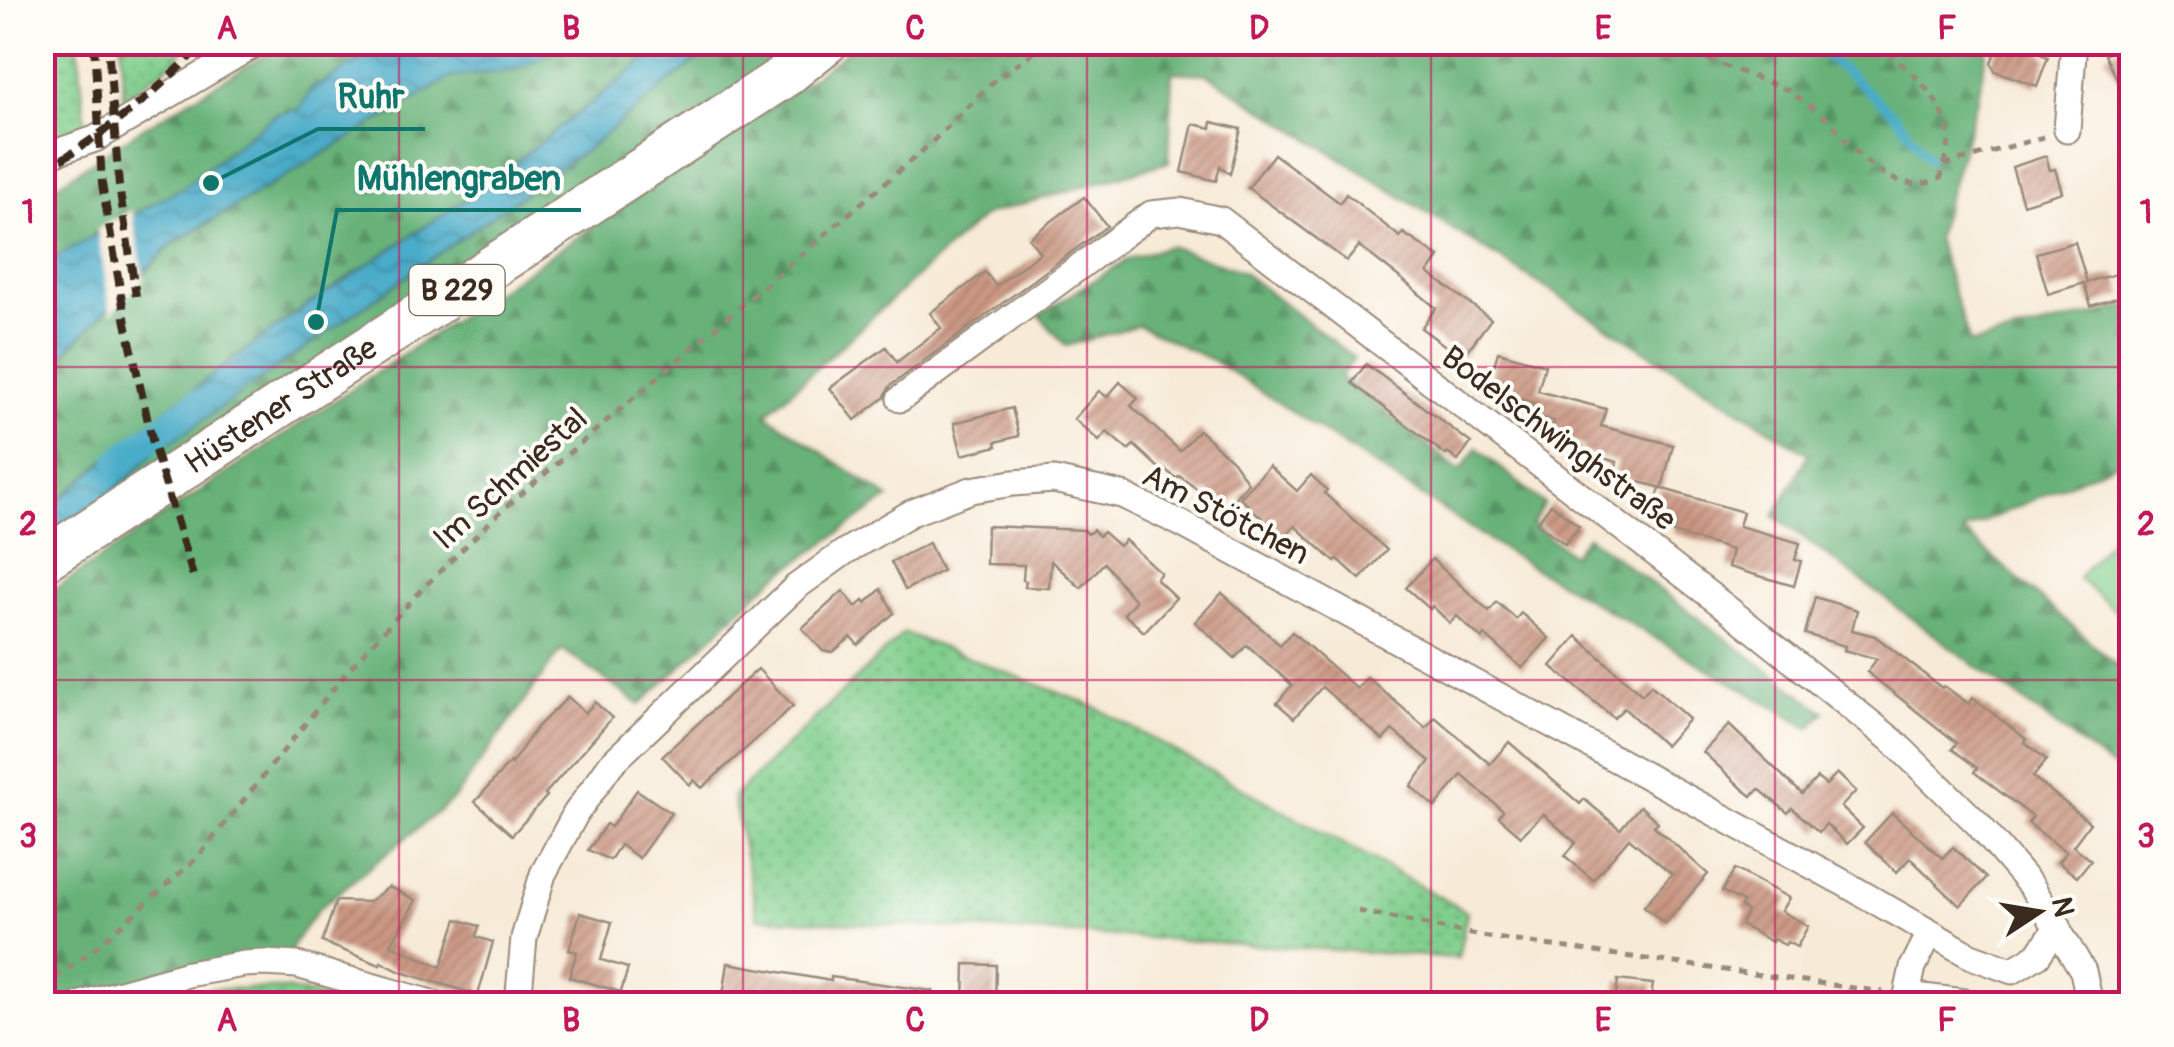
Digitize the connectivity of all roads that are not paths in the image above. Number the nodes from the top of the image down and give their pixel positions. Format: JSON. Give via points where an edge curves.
{"nodes":[{"id":1,"x":827,"y":42,"type":"edge"},
{"id":2,"x":2074,"y":42,"type":"edge"},
{"id":3,"x":250,"y":47,"type":"dead end"},
{"id":4,"x":2067,"y":130,"type":"dead end"},
{"id":5,"x":42,"y":157,"type":"edge"},
{"id":6,"x":900,"y":399,"type":"dead end"},
{"id":7,"x":42,"y":561,"type":"edge"},
{"id":8,"x":2058,"y":926,"type":"junction"},
{"id":9,"x":1930,"y":932,"type":"junction"},
{"id":10,"x":80,"y":1004,"type":"edge"},
{"id":11,"x":435,"y":1004,"type":"edge"},
{"id":12,"x":518,"y":1004,"type":"edge"},
{"id":13,"x":1980,"y":1004,"type":"edge"},
{"id":14,"x":2090,"y":1004,"type":"edge"}],
"edges":[{"from":1,"to":7,"type":"main road","name":"Hüstener Straße","number":"B 229"},
{"from":2,"to":4,"type":"street"},
{"from":3,"to":5,"type":"street","via":[[95,139]]},
{"from":6,"to":8,"type":"street","name":"Bodelschwinghstraße","via":[[1151,214],[1180,211],[1222,220],[1893,741],[1978,824]]},
{"from":8,"to":9,"type":"street","name":"Am Stötchen","via":[[2038,955],[2012,971]]},
{"from":8,"to":14,"type":"street","name":"Bodelschwinghstraße","via":[[2083,970]]},
{"from":9,"to":12,"type":"street","name":"Am Stötchen","via":[[1182,524],[1122,495],[1054,480],[971,490],[911,513],[846,551],[796,587],[611,764],[544,874],[524,938]]},
{"from":9,"to":13,"type":"street","via":[[1907,995]]},
{"from":10,"to":11,"type":"street","via":[[244,964],[298,965]]}]}
